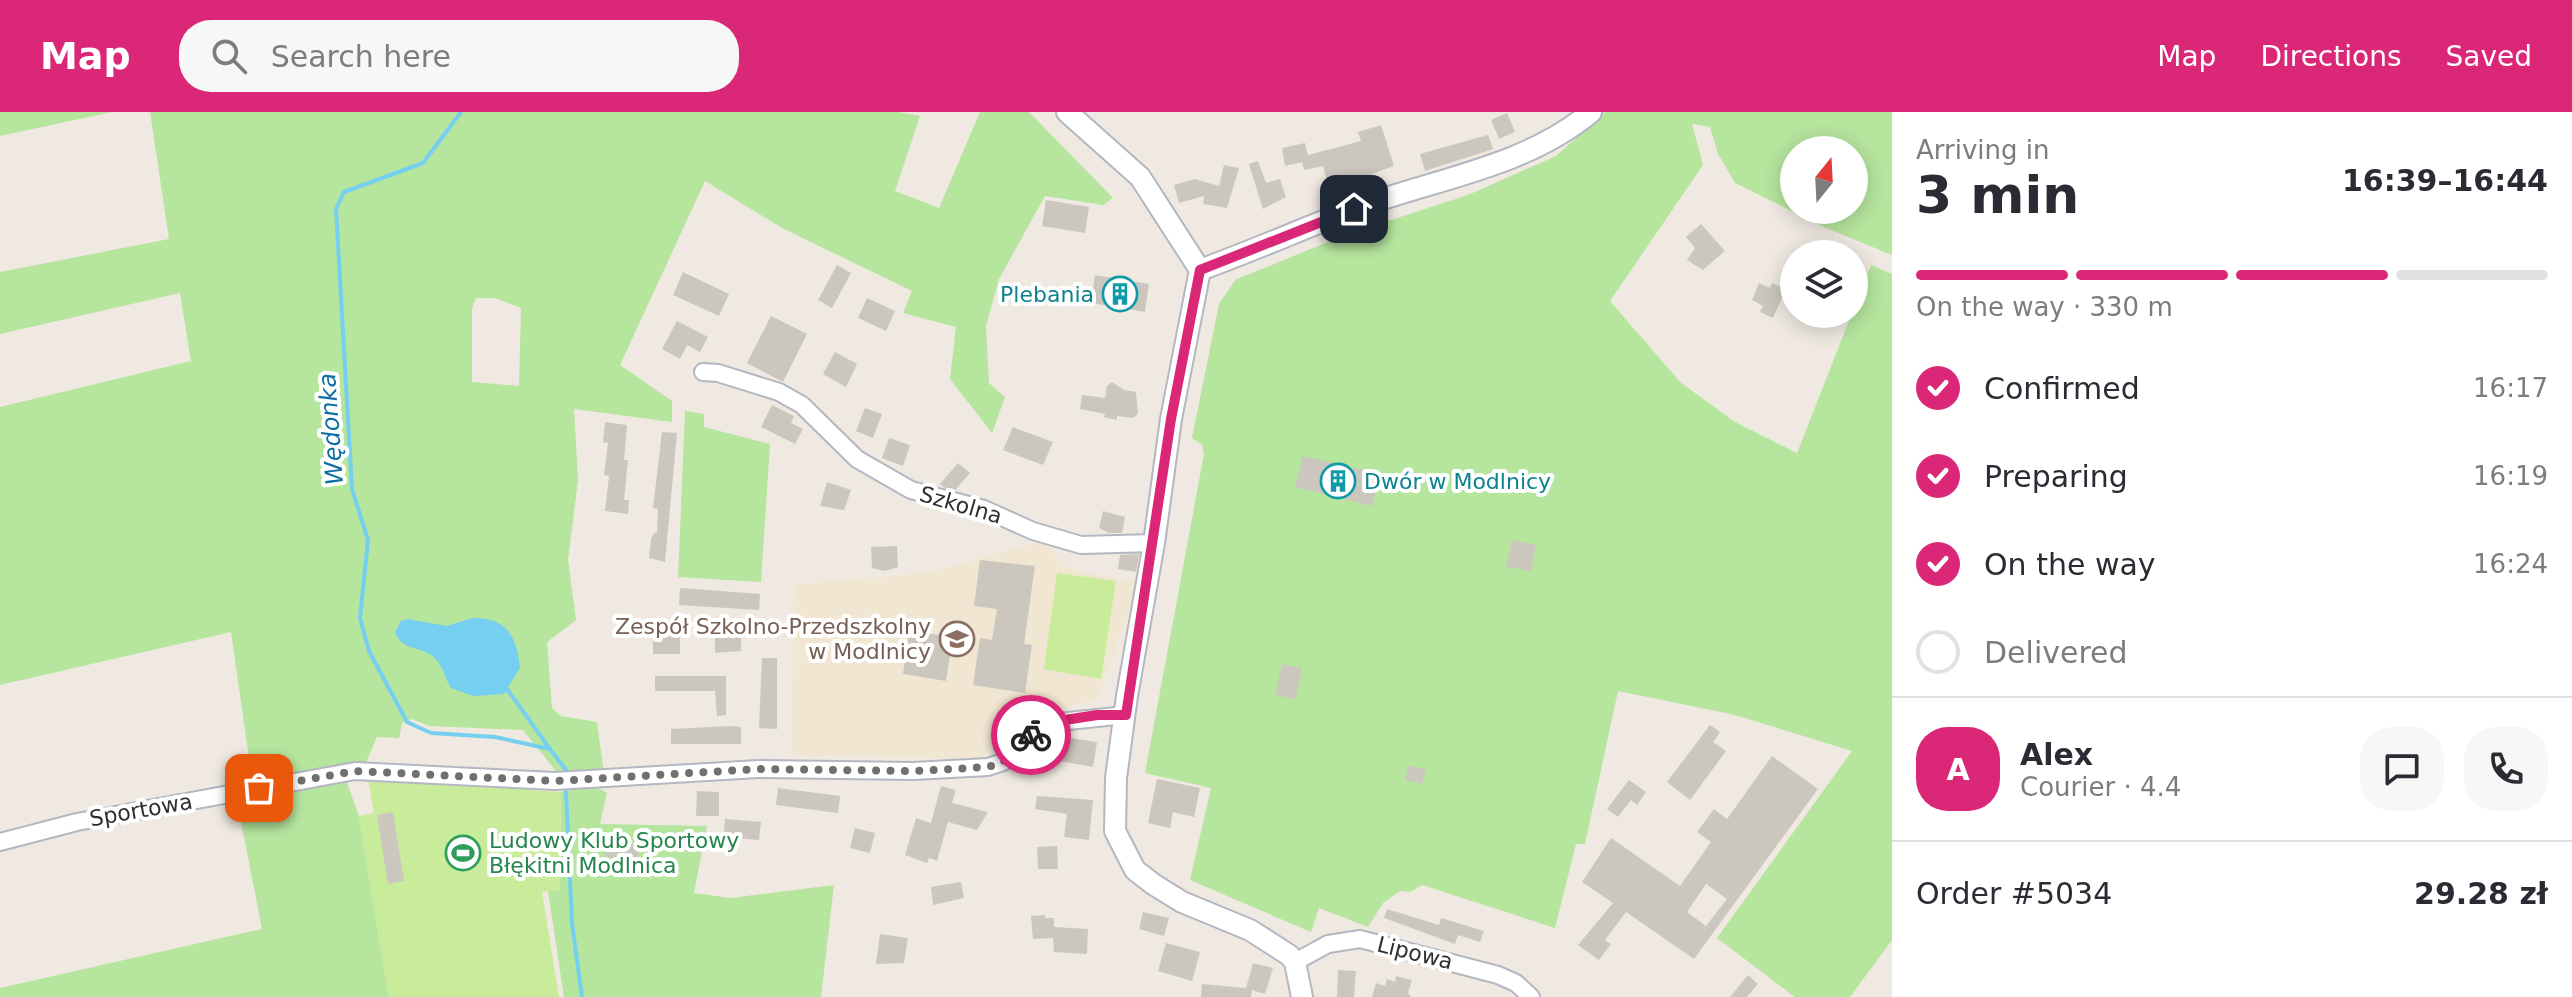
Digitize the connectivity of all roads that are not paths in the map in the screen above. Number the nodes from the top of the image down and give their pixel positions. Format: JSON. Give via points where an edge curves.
{"nodes":[{"id":1,"x":1067,"y":112,"type":"edge"},
{"id":2,"x":1591,"y":112,"type":"edge"},
{"id":3,"x":1200,"y":270,"type":"junction"},
{"id":4,"x":703,"y":372,"type":"dead end"},
{"id":5,"x":1154,"y":543,"type":"junction"},
{"id":6,"x":1126,"y":715,"type":"junction"},
{"id":7,"x":0,"y":842,"type":"edge"},
{"id":8,"x":1295,"y":962,"type":"junction"},
{"id":9,"x":1302,"y":997,"type":"edge"},
{"id":10,"x":1531,"y":997,"type":"edge"}],
"edges":[{"from":1,"to":3,"type":"street","via":[[1140,177]]},
{"from":2,"to":3,"type":"street","via":[[1531,149],[1354,209]]},
{"from":3,"to":5,"type":"street"},
{"from":4,"to":5,"type":"street","name":"Szkolna","via":[[779,392],[802,405],[857,459],[911,490],[984,509],[1081,545]]},
{"from":5,"to":6,"type":"street"},
{"from":6,"to":7,"type":"street","name":"Sportowa","via":[[1039,724],[1003,762],[988,767],[758,769],[555,781],[355,771],[77,822]]},
{"from":6,"to":8,"type":"street","via":[[1114,810],[1118,841],[1135,870],[1182,902],[1250,930]]},
{"from":8,"to":9,"type":"street"},
{"from":8,"to":10,"type":"street","name":"Lipowa","via":[[1328,944],[1360,939],[1498,975]]}]}
